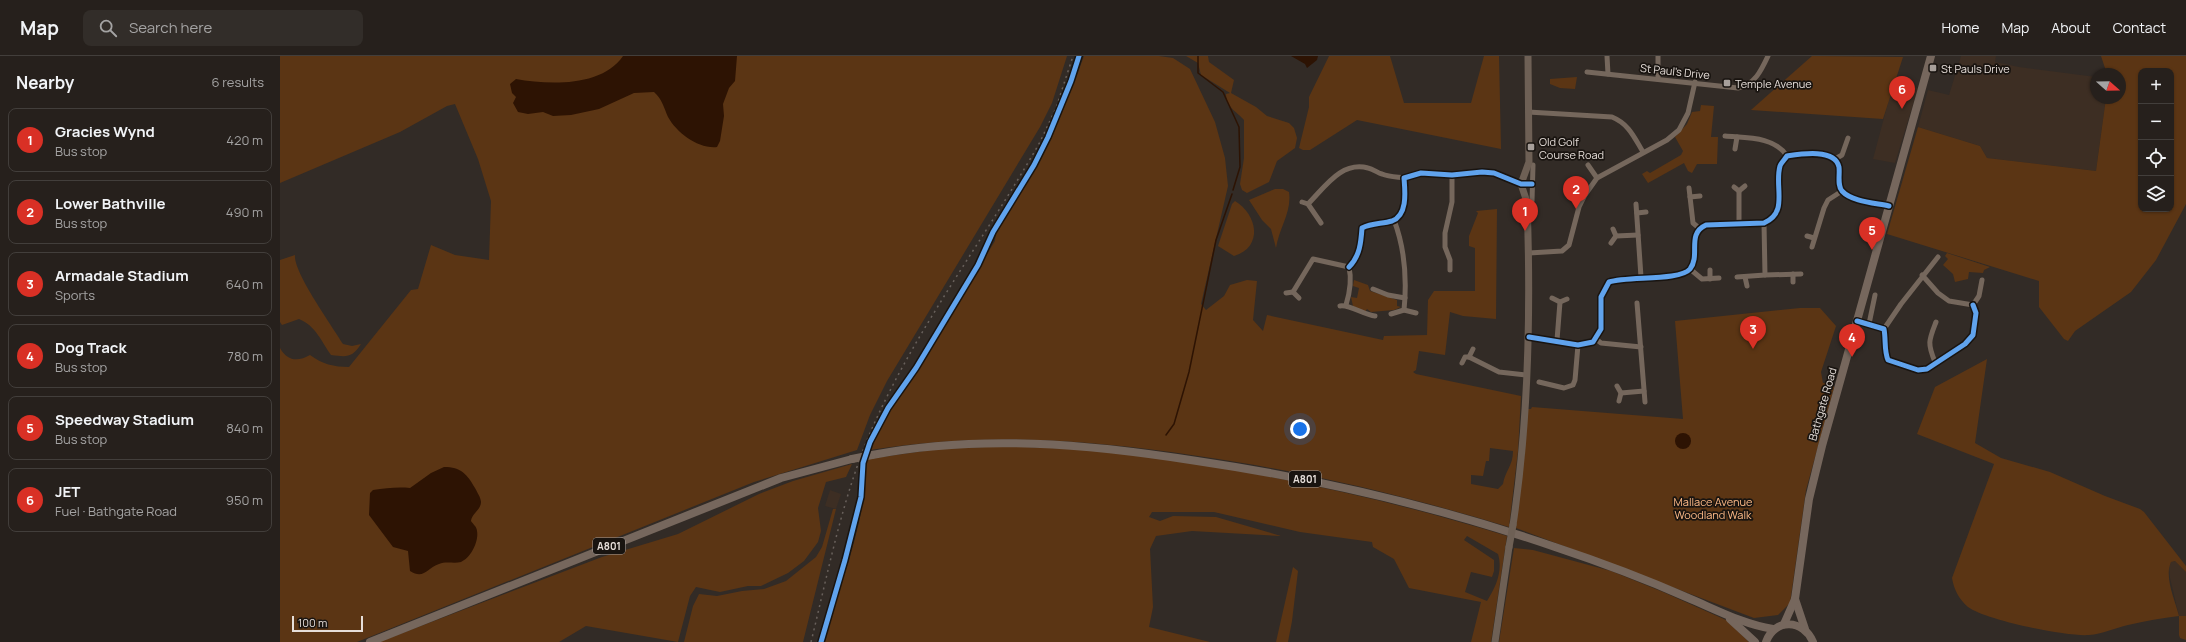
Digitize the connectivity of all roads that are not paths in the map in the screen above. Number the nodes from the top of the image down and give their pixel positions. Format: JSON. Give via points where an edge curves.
{"nodes":[{"id":1,"x":1528,"y":56,"type":"edge"},
{"id":2,"x":1608,"y":56,"type":"edge"},
{"id":3,"x":1658,"y":56,"type":"edge"},
{"id":4,"x":1768,"y":56,"type":"edge"},
{"id":5,"x":1931,"y":56,"type":"edge"},
{"id":6,"x":1587,"y":72,"type":"dead end"},
{"id":7,"x":1608,"y":74,"type":"junction"},
{"id":8,"x":1658,"y":78,"type":"junction"},
{"id":9,"x":1695,"y":82,"type":"junction"},
{"id":10,"x":1528,"y":112,"type":"junction"},
{"id":11,"x":1725,"y":136,"type":"dead end"},
{"id":12,"x":1736,"y":137,"type":"junction"},
{"id":13,"x":1848,"y":138,"type":"dead end"},
{"id":14,"x":1735,"y":149,"type":"dead end"},
{"id":15,"x":1643,"y":152,"type":"junction"},
{"id":16,"x":1786,"y":156,"type":"junction"},
{"id":17,"x":1835,"y":160,"type":"junction"},
{"id":18,"x":1533,"y":165,"type":"dead end"},
{"id":19,"x":1588,"y":165,"type":"dead end"},
{"id":20,"x":1452,"y":175,"type":"junction"},
{"id":21,"x":1404,"y":178,"type":"junction"},
{"id":22,"x":1597,"y":178,"type":"junction"},
{"id":23,"x":1520,"y":184,"type":"junction"},
{"id":24,"x":1532,"y":184,"type":"junction"},
{"id":25,"x":1745,"y":186,"type":"dead end"},
{"id":26,"x":1734,"y":187,"type":"dead end"},
{"id":27,"x":1689,"y":188,"type":"dead end"},
{"id":28,"x":1739,"y":191,"type":"junction"},
{"id":29,"x":1842,"y":191,"type":"junction"},
{"id":30,"x":1700,"y":196,"type":"dead end"},
{"id":31,"x":1690,"y":197,"type":"junction"},
{"id":32,"x":1532,"y":201,"type":"dead end"},
{"id":33,"x":1302,"y":202,"type":"dead end"},
{"id":34,"x":1308,"y":204,"type":"junction"},
{"id":35,"x":1636,"y":204,"type":"dead end"},
{"id":36,"x":1889,"y":206,"type":"junction"},
{"id":37,"x":1646,"y":212,"type":"dead end"},
{"id":38,"x":1637,"y":213,"type":"junction"},
{"id":39,"x":1394,"y":220,"type":"junction"},
{"id":40,"x":1321,"y":223,"type":"dead end"},
{"id":41,"x":1764,"y":223,"type":"junction"},
{"id":42,"x":1739,"y":224,"type":"junction"},
{"id":43,"x":1700,"y":228,"type":"junction"},
{"id":44,"x":1612,"y":229,"type":"dead end"},
{"id":45,"x":1638,"y":235,"type":"junction"},
{"id":46,"x":1616,"y":236,"type":"junction"},
{"id":47,"x":1807,"y":236,"type":"dead end"},
{"id":48,"x":1814,"y":238,"type":"junction"},
{"id":49,"x":1611,"y":243,"type":"dead end"},
{"id":50,"x":1812,"y":247,"type":"dead end"},
{"id":51,"x":1529,"y":253,"type":"junction"},
{"id":52,"x":1938,"y":257,"type":"dead end"},
{"id":53,"x":1349,"y":267,"type":"junction"},
{"id":54,"x":1690,"y":269,"type":"junction"},
{"id":55,"x":1450,"y":270,"type":"dead end"},
{"id":56,"x":1710,"y":270,"type":"dead end"},
{"id":57,"x":1793,"y":274,"type":"junction"},
{"id":58,"x":1801,"y":274,"type":"dead end"},
{"id":59,"x":1766,"y":275,"type":"junction"},
{"id":60,"x":1922,"y":275,"type":"junction"},
{"id":61,"x":1641,"y":277,"type":"junction"},
{"id":62,"x":1738,"y":277,"type":"dead end"},
{"id":63,"x":1746,"y":277,"type":"junction"},
{"id":64,"x":1719,"y":278,"type":"dead end"},
{"id":65,"x":1710,"y":279,"type":"junction"},
{"id":66,"x":1982,"y":280,"type":"dead end"},
{"id":67,"x":1793,"y":282,"type":"dead end"},
{"id":68,"x":1747,"y":286,"type":"dead end"},
{"id":69,"x":1373,"y":289,"type":"dead end"},
{"id":70,"x":1292,"y":292,"type":"junction"},
{"id":71,"x":1286,"y":293,"type":"dead end"},
{"id":72,"x":1875,"y":295,"type":"dead end"},
{"id":73,"x":1299,"y":298,"type":"dead end"},
{"id":74,"x":1405,"y":298,"type":"junction"},
{"id":75,"x":1552,"y":298,"type":"dead end"},
{"id":76,"x":1567,"y":298,"type":"dead end"},
{"id":77,"x":1560,"y":302,"type":"junction"},
{"id":78,"x":1637,"y":303,"type":"dead end"},
{"id":79,"x":1973,"y":305,"type":"junction"},
{"id":80,"x":1404,"y":310,"type":"junction"},
{"id":81,"x":1416,"y":313,"type":"dead end"},
{"id":82,"x":1391,"y":314,"type":"dead end"},
{"id":83,"x":1375,"y":316,"type":"dead end"},
{"id":84,"x":1857,"y":321,"type":"junction"},
{"id":85,"x":1936,"y":322,"type":"dead end"},
{"id":86,"x":1869,"y":324,"type":"junction"},
{"id":87,"x":1884,"y":329,"type":"junction"},
{"id":88,"x":1529,"y":337,"type":"junction"},
{"id":89,"x":1596,"y":339,"type":"junction"},
{"id":90,"x":1557,"y":340,"type":"junction"},
{"id":91,"x":1578,"y":345,"type":"junction"},
{"id":92,"x":1640,"y":346,"type":"junction"},
{"id":93,"x":1473,"y":349,"type":"dead end"},
{"id":94,"x":1469,"y":357,"type":"junction"},
{"id":95,"x":1935,"y":362,"type":"junction"},
{"id":96,"x":1462,"y":363,"type":"dead end"},
{"id":97,"x":1526,"y":375,"type":"junction"},
{"id":98,"x":1539,"y":382,"type":"dead end"},
{"id":99,"x":1617,"y":386,"type":"dead end"},
{"id":100,"x":1644,"y":391,"type":"junction"},
{"id":101,"x":1622,"y":393,"type":"junction"},
{"id":102,"x":1619,"y":401,"type":"dead end"},
{"id":103,"x":1645,"y":402,"type":"dead end"},
{"id":104,"x":1795,"y":598,"type":"junction"},
{"id":105,"x":1721,"y":612,"type":"junction"},
{"id":106,"x":1784,"y":624,"type":"junction"},
{"id":107,"x":1774,"y":629,"type":"junction"},
{"id":108,"x":1804,"y":629,"type":"junction"},
{"id":109,"x":370,"y":642,"type":"edge"},
{"id":110,"x":1495,"y":642,"type":"edge"},
{"id":111,"x":1756,"y":642,"type":"edge"},
{"id":112,"x":1766,"y":642,"type":"edge"},
{"id":113,"x":1813,"y":642,"type":"edge"}],
"edges":[{"from":1,"to":10,"type":"main road"},
{"from":2,"to":7,"type":"street"},
{"from":3,"to":8,"type":"street"},
{"from":4,"to":9,"type":"street","name":"St Paul's Drive","via":[[1760,72],[1748,86],[1738,88]]},
{"from":5,"to":36,"type":"main road","name":"Bathgate Road"},
{"from":6,"to":7,"type":"street","name":"St Paul's Drive"},
{"from":7,"to":8,"type":"street","name":"St Paul's Drive"},
{"from":8,"to":9,"type":"street","name":"St Paul's Drive"},
{"from":9,"to":15,"type":"street","via":[[1688,114],[1679,130],[1667,140]]},
{"from":10,"to":15,"type":"street","via":[[1612,117],[1623,121]]},
{"from":10,"to":23,"type":"main road","via":[[1529,162]]},
{"from":11,"to":12,"type":"street"},
{"from":12,"to":14,"type":"street"},
{"from":12,"to":16,"type":"street","via":[[1773,143],[1782,148]]},
{"from":13,"to":17,"type":"street","via":[[1842,155]]},
{"from":15,"to":22,"type":"street"},
{"from":16,"to":17,"type":"street","via":[[1825,155]]},
{"from":16,"to":41,"type":"street","via":[[1780,166],[1776,213],[1772,219]]},
{"from":17,"to":29,"type":"street","via":[[1839,166],[1839,183]]},
{"from":18,"to":24,"type":"street"},
{"from":19,"to":22,"type":"street"},
{"from":20,"to":21,"type":"street","via":[[1421,173]]},
{"from":20,"to":23,"type":"street","via":[[1494,173]]},
{"from":20,"to":55,"type":"street","via":[[1452,202],[1445,233]]},
{"from":21,"to":34,"type":"street","via":[[1369,168],[1355,167],[1334,177]]},
{"from":21,"to":39,"type":"street","via":[[1405,198],[1401,213]]},
{"from":22,"to":51,"type":"street","via":[[1579,207],[1569,245],[1562,251]]},
{"from":23,"to":24,"type":"street"},
{"from":23,"to":51,"type":"main road","via":[[1527,202]]},
{"from":24,"to":32,"type":"street"},
{"from":25,"to":28,"type":"street"},
{"from":26,"to":28,"type":"street"},
{"from":27,"to":31,"type":"street"},
{"from":28,"to":42,"type":"street"},
{"from":29,"to":36,"type":"street","via":[[1853,198]]},
{"from":29,"to":48,"type":"street","via":[[1828,200]]},
{"from":30,"to":31,"type":"street"},
{"from":31,"to":43,"type":"street","via":[[1693,223]]},
{"from":33,"to":34,"type":"street"},
{"from":34,"to":40,"type":"street"},
{"from":35,"to":38,"type":"street"},
{"from":36,"to":84,"type":"main road","name":"Bathgate Road"},
{"from":37,"to":38,"type":"street"},
{"from":38,"to":45,"type":"street"},
{"from":39,"to":53,"type":"street","via":[[1362,228],[1359,249]]},
{"from":39,"to":74,"type":"street","via":[[1402,241],[1401,251],[1407,283]]},
{"from":41,"to":42,"type":"street"},
{"from":41,"to":59,"type":"street"},
{"from":42,"to":43,"type":"street","via":[[1706,225]]},
{"from":43,"to":54,"type":"street","via":[[1694,238],[1694,261]]},
{"from":44,"to":46,"type":"street"},
{"from":45,"to":46,"type":"street"},
{"from":45,"to":61,"type":"street"},
{"from":46,"to":49,"type":"street"},
{"from":47,"to":48,"type":"street"},
{"from":48,"to":50,"type":"street"},
{"from":51,"to":88,"type":"main road"},
{"from":52,"to":60,"type":"street"},
{"from":53,"to":70,"type":"street","via":[[1313,259]]},
{"from":53,"to":83,"type":"street","via":[[1351,285],[1343,305]]},
{"from":54,"to":61,"type":"street","via":[[1676,276]]},
{"from":54,"to":65,"type":"street","via":[[1702,279]]},
{"from":56,"to":65,"type":"street"},
{"from":57,"to":58,"type":"street"},
{"from":57,"to":59,"type":"street"},
{"from":57,"to":67,"type":"street"},
{"from":59,"to":63,"type":"street"},
{"from":60,"to":79,"type":"street","via":[[1949,301]]},
{"from":60,"to":87,"type":"street"},
{"from":61,"to":89,"type":"street","via":[[1609,282],[1601,298],[1601,329]]},
{"from":62,"to":63,"type":"street"},
{"from":63,"to":68,"type":"street"},
{"from":64,"to":65,"type":"street"},
{"from":66,"to":79,"type":"street","via":[[1979,296]]},
{"from":69,"to":74,"type":"street"},
{"from":70,"to":71,"type":"street"},
{"from":70,"to":73,"type":"street"},
{"from":72,"to":86,"type":"street"},
{"from":74,"to":80,"type":"street"},
{"from":75,"to":77,"type":"street"},
{"from":76,"to":77,"type":"street"},
{"from":77,"to":90,"type":"street"},
{"from":78,"to":92,"type":"street"},
{"from":79,"to":95,"type":"street","via":[[1976,313],[1972,335],[1965,344]]},
{"from":80,"to":81,"type":"street"},
{"from":80,"to":82,"type":"street"},
{"from":84,"to":86,"type":"street"},
{"from":84,"to":104,"type":"main road","name":"Bathgate Road","via":[[1809,500]]},
{"from":85,"to":95,"type":"street","via":[[1928,341]]},
{"from":86,"to":87,"type":"street"},
{"from":87,"to":95,"type":"street","via":[[1885,353],[1888,360],[1918,370],[1927,368]]},
{"from":88,"to":90,"type":"street"},
{"from":88,"to":97,"type":"main road"},
{"from":89,"to":91,"type":"street","via":[[1589,344]]},
{"from":89,"to":92,"type":"street","via":[[1601,343]]},
{"from":90,"to":91,"type":"street"},
{"from":91,"to":98,"type":"street","via":[[1573,385],[1567,388]]},
{"from":92,"to":100,"type":"street"},
{"from":93,"to":94,"type":"street"},
{"from":94,"to":96,"type":"street"},
{"from":94,"to":97,"type":"street","via":[[1499,372]]},
{"from":97,"to":110,"type":"main road","bridge":true,"via":[[1519,477]]},
{"from":99,"to":101,"type":"street"},
{"from":100,"to":101,"type":"street"},
{"from":100,"to":103,"type":"street"},
{"from":101,"to":102,"type":"street"},
{"from":104,"to":106,"type":"main road","name":"Bathgate Road"},
{"from":104,"to":108,"type":"main road","name":"Bathgate Road"},
{"from":105,"to":107,"type":"main road","number":"A801","via":[[1749,624]]},
{"from":105,"to":109,"type":"main road","number":"A801","bridge":true,"via":[[1599,562],[1449,514],[1325,483],[1160,455],[1049,443],[953,443],[902,449],[852,459],[774,481]]},
{"from":105,"to":111,"type":"main road","number":"A801"},
{"from":106,"to":107,"type":"main road"},
{"from":106,"to":108,"type":"main road"},
{"from":107,"to":112,"type":"main road"},
{"from":108,"to":113,"type":"main road","name":"Bathgate Road"}]}
